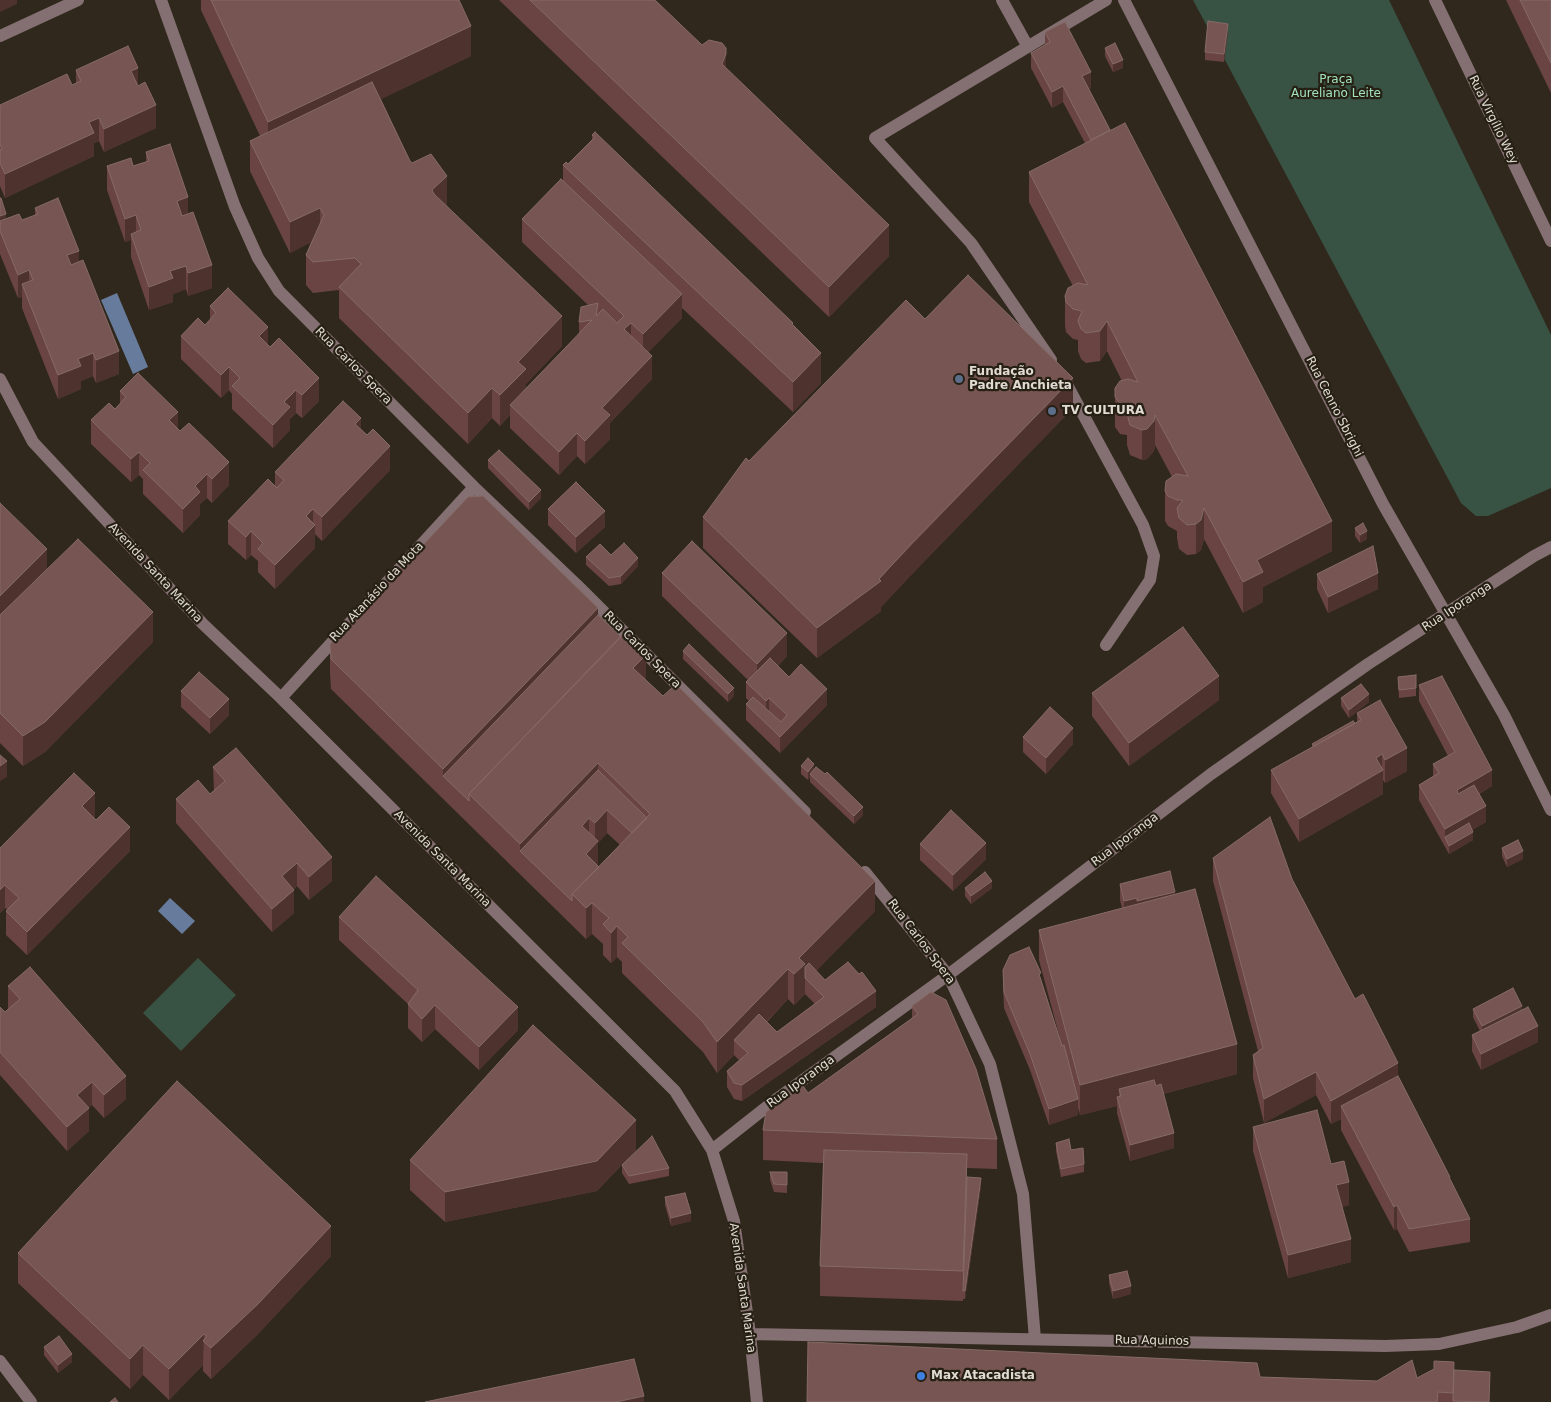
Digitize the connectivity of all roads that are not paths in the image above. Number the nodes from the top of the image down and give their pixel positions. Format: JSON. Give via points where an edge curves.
{"nodes":[{"id":1,"x":78,"y":0,"type":"edge"},
{"id":2,"x":161,"y":0,"type":"edge"},
{"id":3,"x":1002,"y":0,"type":"edge"},
{"id":4,"x":1106,"y":0,"type":"edge"},
{"id":5,"x":1124,"y":0,"type":"edge"},
{"id":6,"x":1434,"y":0,"type":"edge"},
{"id":7,"x":0,"y":36,"type":"edge"},
{"id":8,"x":1028,"y":47,"type":"junction"},
{"id":9,"x":1551,"y":241,"type":"edge"},
{"id":10,"x":0,"y":379,"type":"edge"},
{"id":11,"x":474,"y":487,"type":"junction"},
{"id":12,"x":1551,"y":547,"type":"edge"},
{"id":13,"x":1448,"y":614,"type":"junction"},
{"id":14,"x":1106,"y":645,"type":"dead end"},
{"id":15,"x":281,"y":698,"type":"junction"},
{"id":16,"x":1551,"y":810,"type":"edge"},
{"id":17,"x":813,"y":820,"type":"edge"},
{"id":18,"x":853,"y":860,"type":"edge"},
{"id":19,"x":948,"y":975,"type":"junction"},
{"id":20,"x":712,"y":1150,"type":"junction"},
{"id":21,"x":1551,"y":1315,"type":"edge"},
{"id":22,"x":750,"y":1334,"type":"junction"},
{"id":23,"x":1035,"y":1339,"type":"junction"},
{"id":24,"x":0,"y":1361,"type":"edge"},
{"id":25,"x":31,"y":1402,"type":"edge"},
{"id":26,"x":757,"y":1402,"type":"edge"}],
"edges":[{"from":1,"to":7,"type":"street"},
{"from":2,"to":11,"type":"street","name":"Rua Carlos Spera","via":[[235,206],[258,258],[279,292]]},
{"from":3,"to":8,"type":"street"},
{"from":4,"to":8,"type":"street"},
{"from":5,"to":13,"type":"street","name":"Rua Cenno Sbrighi","via":[[1384,504]]},
{"from":6,"to":9,"type":"street","name":"Rua Virgílio Wey"},
{"from":8,"to":14,"type":"street","via":[[875,138],[976,252],[1065,382],[1143,525],[1154,556],[1150,580]]},
{"from":10,"to":15,"type":"street","name":"Avenida Santa Marina","via":[[33,442],[203,624]]},
{"from":11,"to":15,"type":"street","name":"Rua Atanásio da Mota"},
{"from":11,"to":17,"type":"street","name":"Rua Carlos Spera"},
{"from":12,"to":13,"type":"street","name":"Rua Iporanga"},
{"from":13,"to":16,"type":"street","name":"Rua Cenno Sbrighi","via":[[1504,715]]},
{"from":13,"to":19,"type":"street","name":"Rua Iporanga","via":[[1368,664],[1211,774]]},
{"from":15,"to":20,"type":"street","name":"Avenida Santa Marina","via":[[675,1091]]},
{"from":18,"to":19,"type":"street","name":"Rua Carlos Spera","via":[[873,880]]},
{"from":19,"to":20,"type":"street","name":"Rua Iporanga"},
{"from":19,"to":23,"type":"street","name":"Rua Carlos Spera","via":[[990,1064],[1023,1194]]},
{"from":20,"to":22,"type":"street","name":"Avenida Santa Marina","via":[[734,1221]]},
{"from":21,"to":23,"type":"street","name":"Rua Aquinos","via":[[1517,1327],[1439,1344],[1394,1346]]},
{"from":22,"to":23,"type":"street","name":"Rua Aquinos"},
{"from":22,"to":26,"type":"street","name":"Avenida Santa Marina"},
{"from":24,"to":25,"type":"street"}]}
